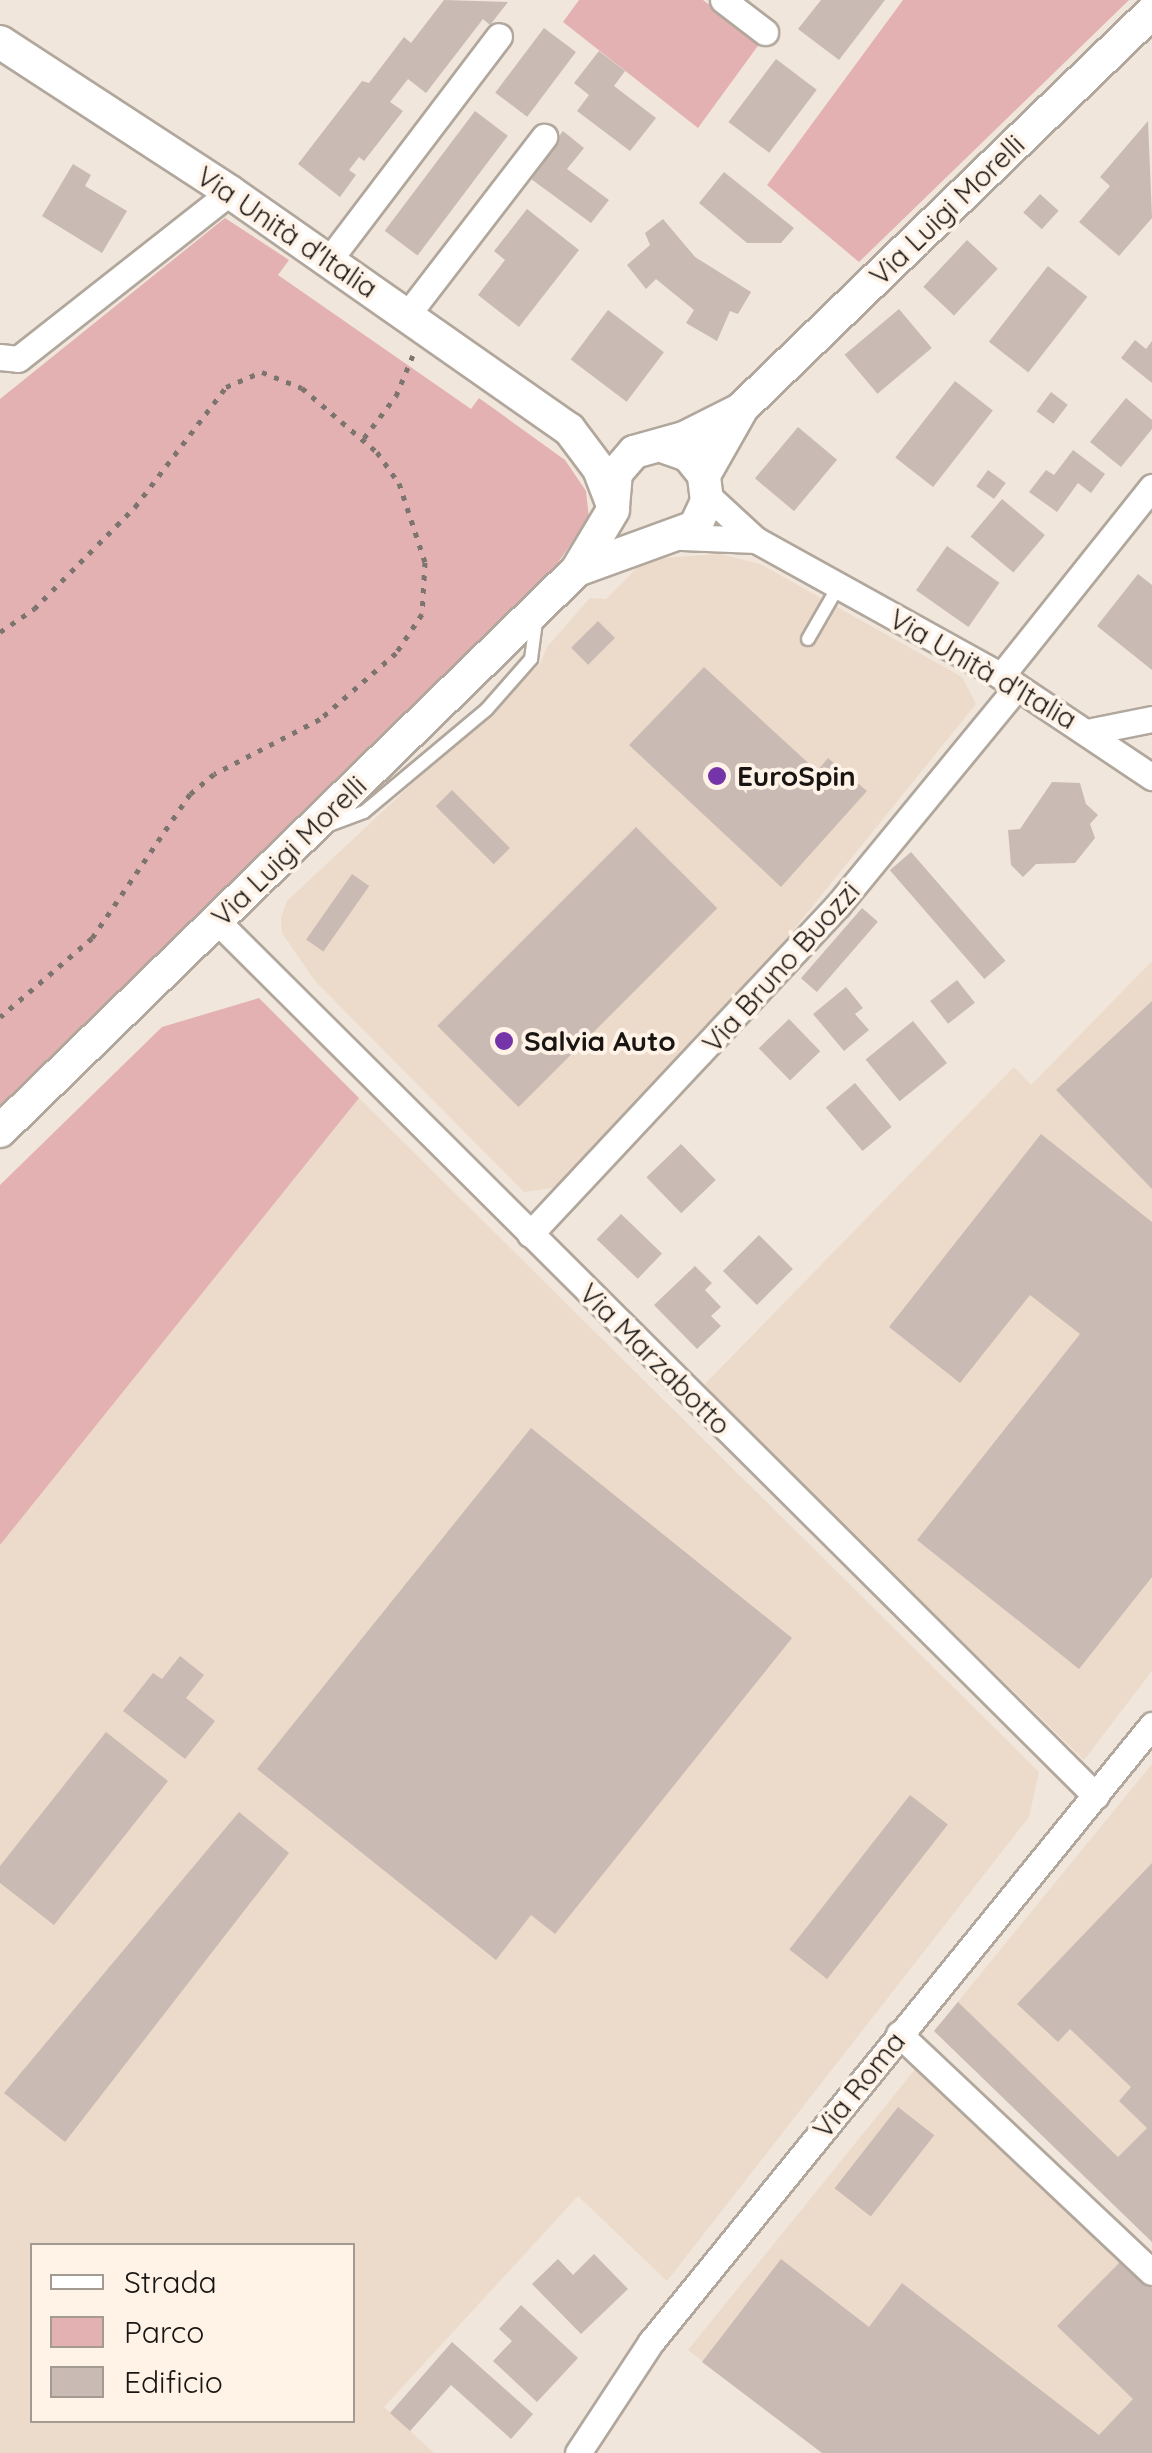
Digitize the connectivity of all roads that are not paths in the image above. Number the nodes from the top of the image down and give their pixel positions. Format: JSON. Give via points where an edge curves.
{"nodes":[{"id":1,"x":723,"y":0,"type":"edge"},
{"id":2,"x":1152,"y":12,"type":"edge"},
{"id":3,"x":765,"y":32,"type":"dead end"},
{"id":4,"x":499,"y":36,"type":"dead end"},
{"id":5,"x":0,"y":42,"type":"edge"},
{"id":6,"x":544,"y":136,"type":"dead end"},
{"id":7,"x":230,"y":192,"type":"junction"},
{"id":8,"x":329,"y":260,"type":"junction"},
{"id":9,"x":407,"y":315,"type":"junction"},
{"id":10,"x":0,"y":357,"type":"edge"},
{"id":11,"x":742,"y":408,"type":"junction"},
{"id":12,"x":569,"y":429,"type":"junction"},
{"id":13,"x":654,"y":446,"type":"junction"},
{"id":14,"x":705,"y":485,"type":"junction"},
{"id":15,"x":1152,"y":487,"type":"edge"},
{"id":16,"x":612,"y":505,"type":"junction"},
{"id":17,"x":666,"y":539,"type":"junction"},
{"id":18,"x":756,"y":540,"type":"junction"},
{"id":19,"x":578,"y":570,"type":"junction"},
{"id":20,"x":838,"y":587,"type":"junction"},
{"id":21,"x":808,"y":639,"type":"dead end"},
{"id":22,"x":1009,"y":682,"type":"junction"},
{"id":23,"x":1152,"y":719,"type":"edge"},
{"id":24,"x":1092,"y":731,"type":"junction"},
{"id":25,"x":1152,"y":778,"type":"edge"},
{"id":26,"x":217,"y":921,"type":"junction"},
{"id":27,"x":0,"y":1131,"type":"edge"},
{"id":28,"x":530,"y":1234,"type":"junction"},
{"id":29,"x":1152,"y":1725,"type":"edge"},
{"id":30,"x":1096,"y":1796,"type":"junction"},
{"id":31,"x":899,"y":2034,"type":"junction"},
{"id":32,"x":1152,"y":2272,"type":"edge"},
{"id":33,"x":578,"y":2453,"type":"edge"}],
"edges":[{"from":1,"to":3,"type":"street"},
{"from":2,"to":11,"type":"street","name":"Via Luigi Morelli"},
{"from":4,"to":8,"type":"street"},
{"from":5,"to":7,"type":"street","name":"Via Unità d'Italia"},
{"from":6,"to":9,"type":"street"},
{"from":7,"to":8,"type":"street","name":"Via Unità d'Italia"},
{"from":7,"to":10,"type":"street","via":[[18,359]]},
{"from":8,"to":9,"type":"street","name":"Via Unità d'Italia"},
{"from":9,"to":12,"type":"street","name":"Via Unità d'Italia"},
{"from":11,"to":13,"type":"street","name":"Via Luigi Morelli"},
{"from":11,"to":14,"type":"street","name":"Via Luigi Morelli"},
{"from":12,"to":13,"type":"street","name":"Via Unità d'Italia"},
{"from":12,"to":16,"type":"street","name":"Via Unità d'Italia","via":[[599,469]]},
{"from":13,"to":14,"type":"street","via":[[688,455]]},
{"from":13,"to":16,"type":"street","name":"Via Luigi Morelli","via":[[616,473]]},
{"from":14,"to":17,"type":"street","name":"Via Luigi Morelli","via":[[704,513]]},
{"from":14,"to":18,"type":"street","name":"Via Unità d'Italia"},
{"from":15,"to":22,"type":"street","name":"Via Bruno Buozzi"},
{"from":16,"to":17,"type":"street","via":[[623,526]]},
{"from":16,"to":19,"type":"street","name":"Via Luigi Morelli"},
{"from":17,"to":18,"type":"street","name":"Via Unità d'Italia"},
{"from":17,"to":19,"type":"street","name":"Via Luigi Morelli"},
{"from":18,"to":20,"type":"street","name":"Via Unità d'Italia"},
{"from":19,"to":26,"type":"street","name":"Via Luigi Morelli"},
{"from":20,"to":21,"type":"lane"},
{"from":20,"to":22,"type":"street","name":"Via Unità d'Italia"},
{"from":22,"to":24,"type":"street","name":"Via Unità d'Italia"},
{"from":22,"to":28,"type":"street","name":"Via Bruno Buozzi","via":[[838,905]]},
{"from":23,"to":24,"type":"street"},
{"from":24,"to":25,"type":"street","name":"Via Unità d'Italia"},
{"from":26,"to":27,"type":"street","name":"Via Luigi Morelli"},
{"from":26,"to":28,"type":"street","name":"Via Marzabotto"},
{"from":28,"to":30,"type":"street","name":"Via Marzabotto"},
{"from":29,"to":30,"type":"street","name":"Via Roma"},
{"from":30,"to":31,"type":"street","name":"Via Roma"},
{"from":31,"to":32,"type":"street"},
{"from":31,"to":33,"type":"street","name":"Via Roma","via":[[651,2342]]}]}
